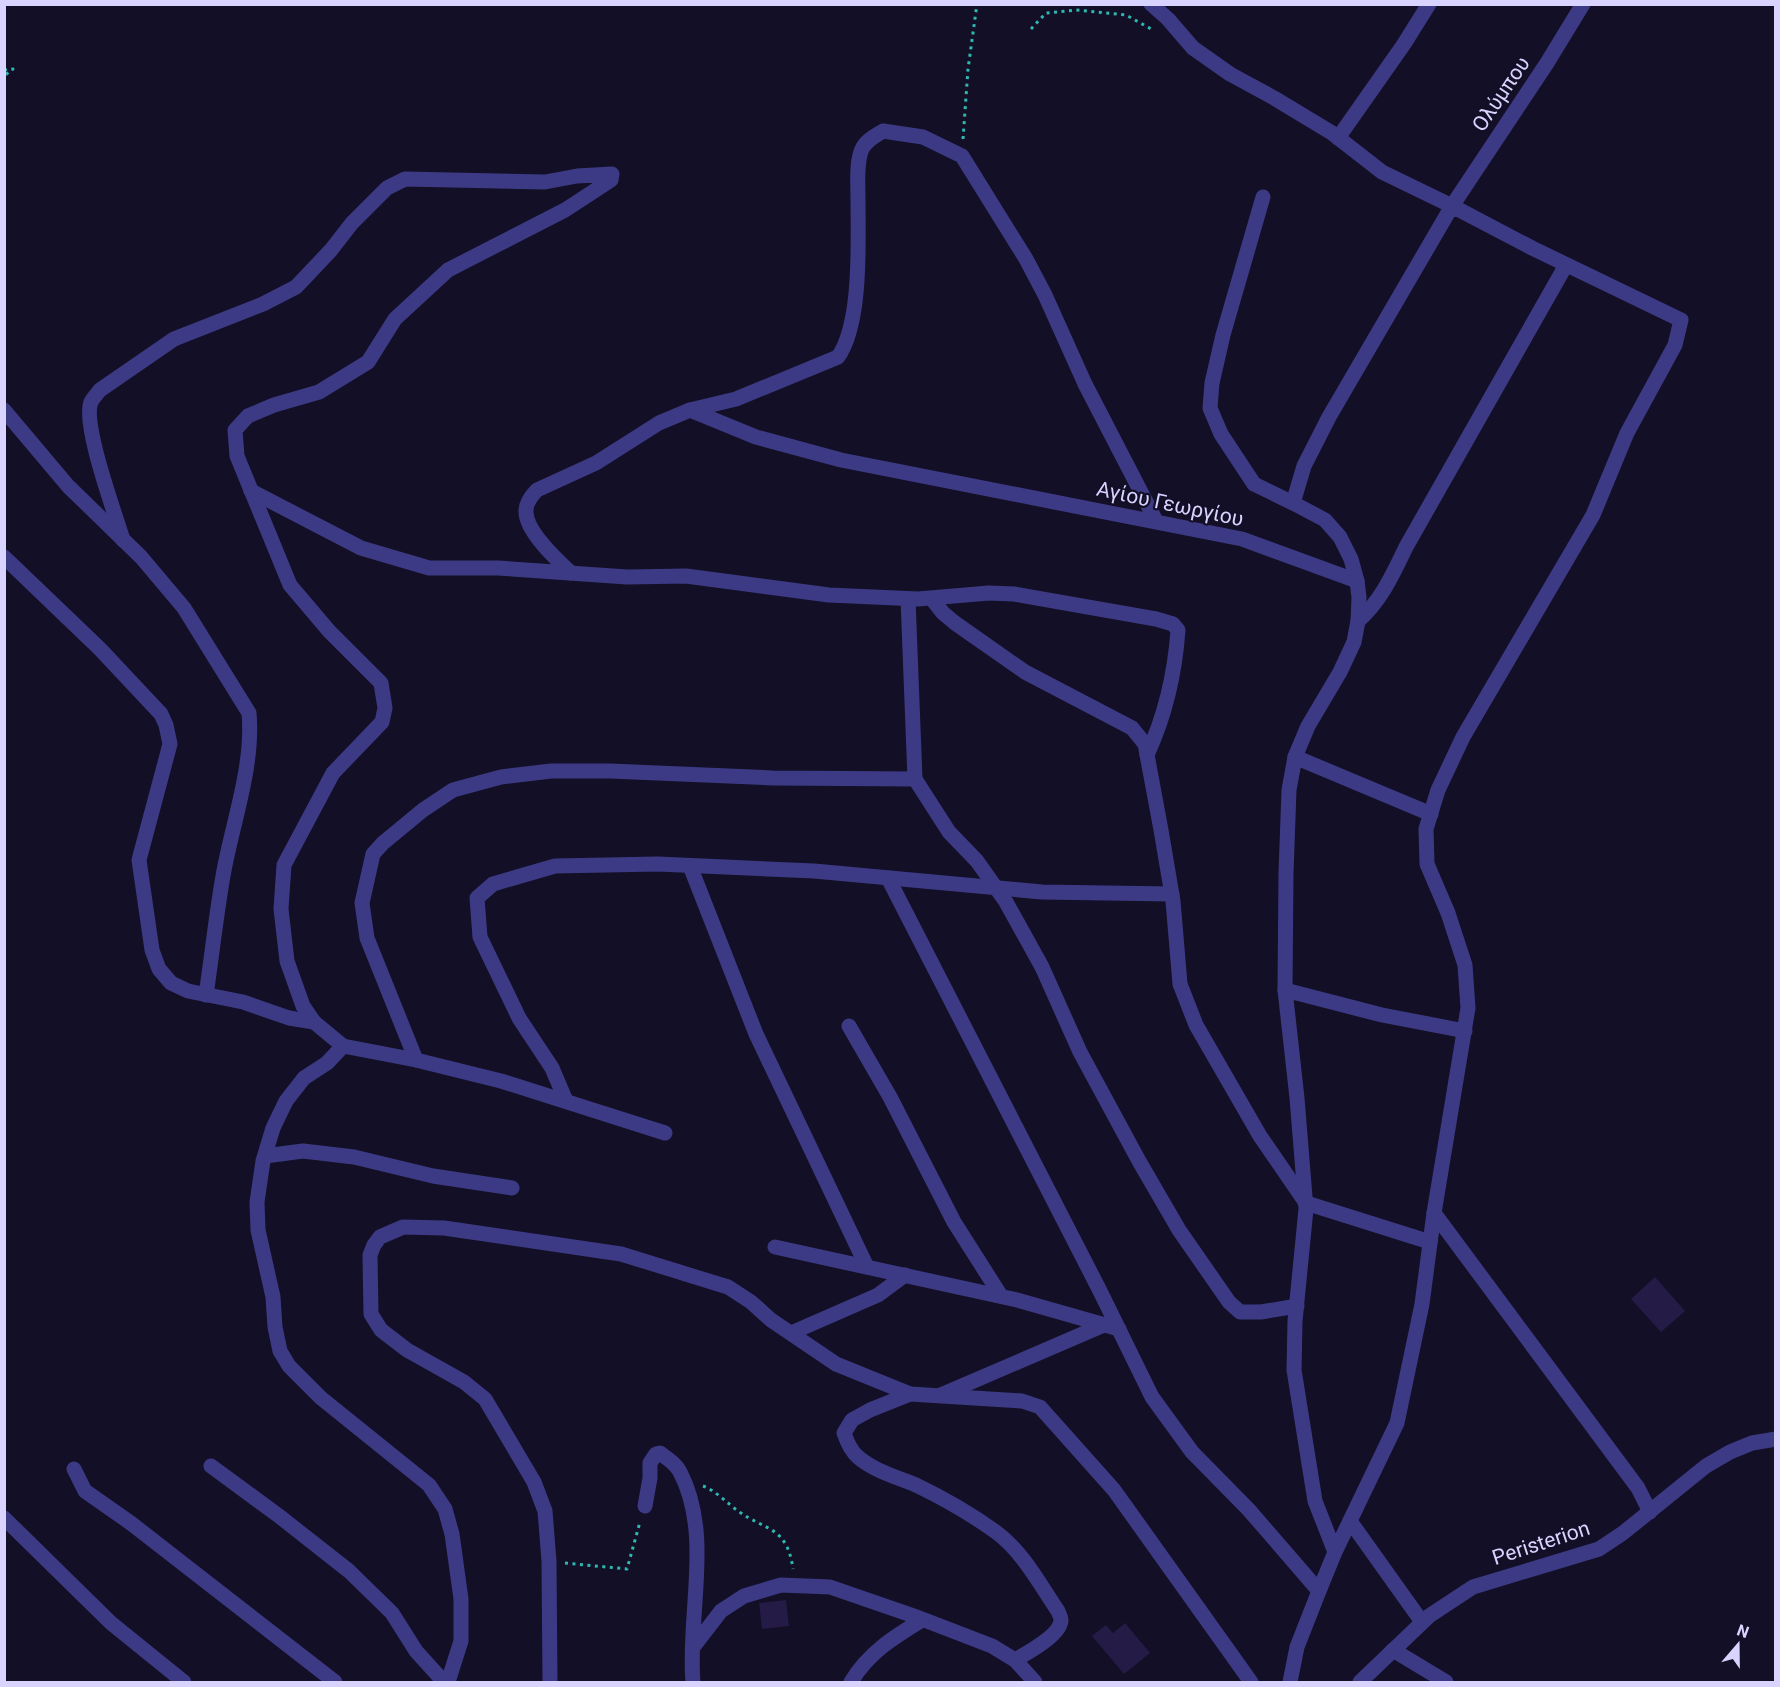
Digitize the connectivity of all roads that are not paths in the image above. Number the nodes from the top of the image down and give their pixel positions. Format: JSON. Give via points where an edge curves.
{"nodes":[{"id":1,"x":1151,"y":4,"type":"edge"},
{"id":2,"x":1429,"y":4,"type":"edge"},
{"id":3,"x":1583,"y":4,"type":"edge"},
{"id":4,"x":1338,"y":138,"type":"junction"},
{"id":5,"x":1263,"y":197,"type":"dead end"},
{"id":6,"x":1452,"y":206,"type":"junction"},
{"id":7,"x":1566,"y":265,"type":"junction"},
{"id":8,"x":4,"y":410,"type":"edge"},
{"id":9,"x":690,"y":410,"type":"junction"},
{"id":10,"x":251,"y":491,"type":"junction"},
{"id":11,"x":1293,"y":503,"type":"junction"},
{"id":12,"x":1156,"y":521,"type":"junction"},
{"id":13,"x":123,"y":540,"type":"junction"},
{"id":14,"x":4,"y":557,"type":"edge"},
{"id":15,"x":571,"y":573,"type":"junction"},
{"id":16,"x":1357,"y":581,"type":"junction"},
{"id":17,"x":908,"y":599,"type":"junction"},
{"id":18,"x":932,"y":599,"type":"junction"},
{"id":19,"x":1358,"y":621,"type":"junction"},
{"id":20,"x":1147,"y":755,"type":"junction"},
{"id":21,"x":1295,"y":757,"type":"junction"},
{"id":22,"x":915,"y":779,"type":"junction"},
{"id":23,"x":1431,"y":814,"type":"junction"},
{"id":24,"x":690,"y":866,"type":"junction"},
{"id":25,"x":888,"y":878,"type":"junction"},
{"id":26,"x":996,"y":888,"type":"junction"},
{"id":27,"x":1172,"y":894,"type":"junction"},
{"id":28,"x":1285,"y":990,"type":"junction"},
{"id":29,"x":206,"y":995,"type":"junction"},
{"id":30,"x":314,"y":1022,"type":"junction"},
{"id":31,"x":849,"y":1026,"type":"dead end"},
{"id":32,"x":1465,"y":1031,"type":"junction"},
{"id":33,"x":343,"y":1046,"type":"junction"},
{"id":34,"x":416,"y":1060,"type":"junction"},
{"id":35,"x":566,"y":1101,"type":"junction"},
{"id":36,"x":665,"y":1133,"type":"dead end"},
{"id":37,"x":265,"y":1156,"type":"junction"},
{"id":38,"x":512,"y":1188,"type":"dead end"},
{"id":39,"x":1306,"y":1203,"type":"junction"},
{"id":40,"x":1434,"y":1213,"type":"junction"},
{"id":41,"x":1430,"y":1242,"type":"junction"},
{"id":42,"x":775,"y":1247,"type":"dead end"},
{"id":43,"x":867,"y":1267,"type":"junction"},
{"id":44,"x":904,"y":1275,"type":"junction"},
{"id":45,"x":1001,"y":1296,"type":"junction"},
{"id":46,"x":1297,"y":1306,"type":"junction"},
{"id":47,"x":1113,"y":1327,"type":"junction"},
{"id":48,"x":791,"y":1333,"type":"junction"},
{"id":49,"x":910,"y":1394,"type":"junction"},
{"id":50,"x":936,"y":1397,"type":"junction"},
{"id":51,"x":1776,"y":1439,"type":"edge"},
{"id":52,"x":211,"y":1466,"type":"dead end"},
{"id":53,"x":74,"y":1469,"type":"dead end"},
{"id":54,"x":645,"y":1506,"type":"road end"},
{"id":55,"x":1650,"y":1512,"type":"junction"},
{"id":56,"x":4,"y":1518,"type":"edge"},
{"id":57,"x":1350,"y":1521,"type":"junction"},
{"id":58,"x":1335,"y":1552,"type":"junction"},
{"id":59,"x":1319,"y":1591,"type":"junction"},
{"id":60,"x":922,"y":1620,"type":"junction"},
{"id":61,"x":1422,"y":1622,"type":"junction"},
{"id":62,"x":694,"y":1646,"type":"junction"},
{"id":63,"x":1393,"y":1650,"type":"junction"},
{"id":64,"x":1015,"y":1660,"type":"junction"},
{"id":65,"x":184,"y":1683,"type":"edge"},
{"id":66,"x":335,"y":1683,"type":"edge"},
{"id":67,"x":446,"y":1683,"type":"edge"},
{"id":68,"x":550,"y":1683,"type":"edge"},
{"id":69,"x":693,"y":1683,"type":"edge"},
{"id":70,"x":851,"y":1683,"type":"edge"},
{"id":71,"x":1035,"y":1683,"type":"edge"},
{"id":72,"x":1251,"y":1683,"type":"edge"},
{"id":73,"x":1290,"y":1683,"type":"edge"},
{"id":74,"x":1359,"y":1683,"type":"edge"},
{"id":75,"x":1446,"y":1683,"type":"edge"}],
"edges":[{"from":1,"to":4,"type":"street","via":[[1193,48]]},
{"from":2,"to":4,"type":"street"},
{"from":3,"to":6,"type":"street","name":"Ολύμπου"},
{"from":4,"to":6,"type":"street","via":[[1382,172]]},
{"from":5,"to":11,"type":"street","via":[[1224,335],[1210,408],[1221,434],[1254,484]]},
{"from":6,"to":7,"type":"street"},
{"from":6,"to":11,"type":"street","name":"Ολύμπου","via":[[1329,417],[1304,466]]},
{"from":7,"to":19,"type":"street","via":[[1386,588]]},
{"from":7,"to":23,"type":"street","via":[[1681,320],[1675,345],[1627,433],[1593,515],[1463,737]]},
{"from":8,"to":13,"type":"street","via":[[68,486]]},
{"from":9,"to":12,"type":"street","name":"Αγίου Γεωργίου","via":[[756,437],[820,454]]},
{"from":9,"to":12,"type":"street","via":[[736,399],[798,375],[838,357],[844,350],[856,290],[861,150],[869,139],[883,131],[923,137],[962,156],[1014,240]]},
{"from":9,"to":15,"type":"street","via":[[659,423],[596,463],[537,490],[530,497],[527,519],[550,553]]},
{"from":10,"to":13,"type":"street","via":[[237,456],[236,430],[248,416],[319,392],[368,362],[395,320],[448,270],[565,210],[611,180],[612,174],[545,182],[405,179],[387,188],[296,287],[174,339],[100,390],[91,401],[89,417]]},
{"from":10,"to":15,"type":"street","via":[[361,548],[429,568]]},
{"from":10,"to":30,"type":"street","via":[[290,585],[381,683],[385,708],[382,722],[333,773],[284,865],[281,909],[287,961],[303,1006]]},
{"from":11,"to":16,"type":"street","via":[[1325,520],[1340,537]]},
{"from":12,"to":16,"type":"street","name":"Αγίου Γεωργίου","via":[[1242,539]]},
{"from":13,"to":29,"type":"street","via":[[184,608],[249,713],[248,755],[223,876]]},
{"from":14,"to":29,"type":"street","via":[[100,649],[155,707],[166,725],[170,744],[139,860],[146,920],[159,969],[171,982]]},
{"from":15,"to":17,"type":"street","via":[[686,576],[829,595]]},
{"from":16,"to":19,"type":"street"},
{"from":17,"to":18,"type":"street"},
{"from":17,"to":22,"type":"street"},
{"from":18,"to":20,"type":"street","via":[[955,623],[1024,672],[1132,728],[1145,744]]},
{"from":18,"to":20,"type":"street","via":[[1014,594],[1173,624],[1178,630],[1172,677],[1160,728]]},
{"from":19,"to":21,"type":"street","via":[[1354,642]]},
{"from":20,"to":27,"type":"street"},
{"from":21,"to":23,"type":"street"},
{"from":21,"to":28,"type":"street","via":[[1289,790]]},
{"from":22,"to":26,"type":"street","via":[[950,832]]},
{"from":22,"to":34,"type":"street","via":[[551,771],[501,777],[453,790],[423,810],[373,854],[362,903],[367,938]]},
{"from":23,"to":32,"type":"street","via":[[1426,829],[1427,864],[1465,965]]},
{"from":24,"to":25,"type":"street"},
{"from":24,"to":35,"type":"street","via":[[555,866],[493,884],[477,898],[480,937]]},
{"from":24,"to":43,"type":"street","via":[[756,1034]]},
{"from":25,"to":26,"type":"street"},
{"from":25,"to":47,"type":"street"},
{"from":26,"to":27,"type":"street"},
{"from":26,"to":46,"type":"street","via":[[1025,934],[1080,1052],[1139,1161],[1179,1230],[1229,1302],[1240,1312]]},
{"from":27,"to":39,"type":"street","via":[[1180,984],[1196,1025],[1260,1136]]},
{"from":28,"to":32,"type":"street"},
{"from":28,"to":39,"type":"street"},
{"from":29,"to":30,"type":"street"},
{"from":30,"to":33,"type":"street"},
{"from":31,"to":45,"type":"street","via":[[954,1222]]},
{"from":32,"to":40,"type":"street"},
{"from":33,"to":34,"type":"street"},
{"from":33,"to":37,"type":"street","via":[[304,1078],[286,1101]]},
{"from":34,"to":35,"type":"street"},
{"from":35,"to":36,"type":"street"},
{"from":37,"to":38,"type":"street","via":[[303,1151],[354,1157],[433,1176]]},
{"from":37,"to":67,"type":"street","via":[[256,1214],[280,1351],[289,1366],[321,1398],[429,1485],[445,1509],[461,1599],[461,1641]]},
{"from":39,"to":41,"type":"street"},
{"from":39,"to":46,"type":"street"},
{"from":40,"to":41,"type":"street"},
{"from":40,"to":55,"type":"street","via":[[1638,1488]]},
{"from":41,"to":57,"type":"street","via":[[1422,1304],[1397,1423]]},
{"from":42,"to":43,"type":"street"},
{"from":43,"to":44,"type":"street"},
{"from":44,"to":45,"type":"street"},
{"from":44,"to":48,"type":"street","via":[[878,1295]]},
{"from":45,"to":47,"type":"street"},
{"from":46,"to":58,"type":"street","via":[[1293,1370],[1316,1501]]},
{"from":47,"to":50,"type":"street"},
{"from":47,"to":59,"type":"street","via":[[1152,1397],[1192,1452]]},
{"from":48,"to":49,"type":"street","via":[[836,1364]]},
{"from":48,"to":68,"type":"street","via":[[728,1287],[621,1254],[444,1228],[403,1227],[374,1245],[370,1255],[370,1314],[381,1330],[407,1350],[464,1382],[485,1399],[534,1482],[545,1511],[549,1561]]},
{"from":49,"to":50,"type":"street"},
{"from":49,"to":64,"type":"street","via":[[852,1420],[844,1433],[848,1444],[858,1457],[963,1511],[1020,1553],[1061,1620],[1059,1628],[1046,1640]]},
{"from":50,"to":72,"type":"street","via":[[1022,1401],[1040,1407],[1114,1490]]},
{"from":51,"to":55,"type":"street","name":"Peristerion","via":[[1730,1452],[1706,1466]]},
{"from":52,"to":67,"type":"street","via":[[348,1571],[392,1613],[417,1651]]},
{"from":53,"to":66,"type":"street","via":[[86,1491]]},
{"from":54,"to":62,"type":"street","via":[[650,1463],[660,1453],[680,1472],[697,1534]]},
{"from":55,"to":61,"type":"street","name":"Peristerion","via":[[1599,1549],[1473,1587]]},
{"from":56,"to":65,"type":"street","via":[[111,1623]]},
{"from":57,"to":58,"type":"street"},
{"from":57,"to":61,"type":"street"},
{"from":58,"to":59,"type":"street"},
{"from":59,"to":73,"type":"street","via":[[1297,1647]]},
{"from":60,"to":62,"type":"street","via":[[830,1587],[781,1585],[744,1596],[721,1611]]},
{"from":60,"to":64,"type":"street","via":[[992,1646]]},
{"from":60,"to":70,"type":"street","via":[[884,1643]]},
{"from":61,"to":63,"type":"street","name":"Peristerion"},
{"from":62,"to":69,"type":"street"},
{"from":63,"to":74,"type":"street","name":"Peristerion"},
{"from":63,"to":75,"type":"street"},
{"from":64,"to":71,"type":"street"}]}
